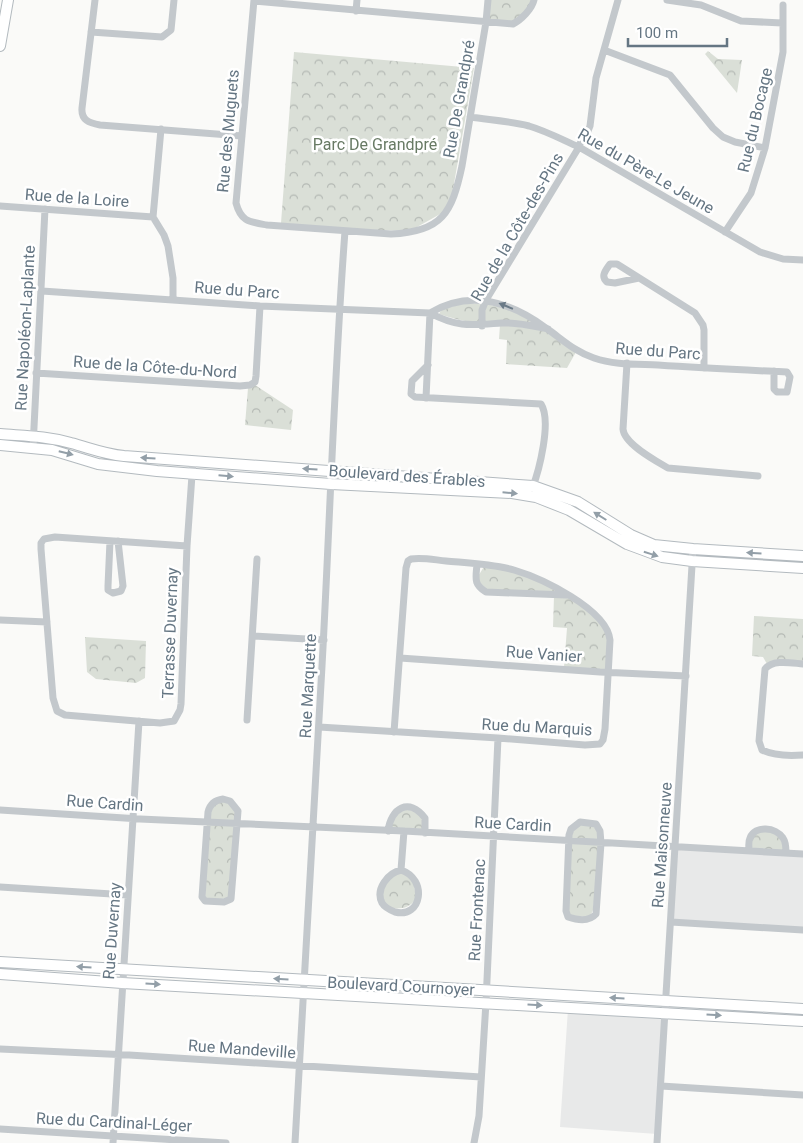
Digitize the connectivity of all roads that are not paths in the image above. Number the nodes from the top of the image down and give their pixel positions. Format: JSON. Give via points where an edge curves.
{"nodes":[{"id":1,"x":8,"y":0,"type":"edge"},
{"id":2,"x":95,"y":0,"type":"edge"},
{"id":3,"x":174,"y":0,"type":"edge"},
{"id":4,"x":357,"y":0,"type":"edge"},
{"id":5,"x":488,"y":0,"type":"edge"},
{"id":6,"x":534,"y":0,"type":"edge"},
{"id":7,"x":618,"y":0,"type":"edge"},
{"id":8,"x":667,"y":0,"type":"edge"},
{"id":9,"x":254,"y":1,"type":"edge"},
{"id":10,"x":783,"y":5,"type":"dead end"},
{"id":11,"x":356,"y":11,"type":"junction"},
{"id":12,"x":486,"y":22,"type":"junction"},
{"id":13,"x":782,"y":23,"type":"junction"},
{"id":14,"x":91,"y":32,"type":"junction"},
{"id":15,"x":0,"y":46,"type":"edge"},
{"id":16,"x":604,"y":50,"type":"junction"},
{"id":17,"x":470,"y":117,"type":"junction"},
{"id":18,"x":161,"y":129,"type":"junction"},
{"id":19,"x":242,"y":136,"type":"junction"},
{"id":20,"x":579,"y":147,"type":"junction"},
{"id":21,"x":765,"y":148,"type":"junction"},
{"id":22,"x":0,"y":206,"type":"edge"},
{"id":23,"x":45,"y":209,"type":"junction"},
{"id":24,"x":153,"y":217,"type":"junction"},
{"id":25,"x":346,"y":231,"type":"junction"},
{"id":26,"x":724,"y":232,"type":"junction"},
{"id":27,"x":803,"y":260,"type":"edge"},
{"id":28,"x":639,"y":278,"type":"junction"},
{"id":29,"x":42,"y":291,"type":"junction"},
{"id":30,"x":173,"y":300,"type":"junction"},
{"id":31,"x":486,"y":300,"type":"junction"},
{"id":32,"x":260,"y":306,"type":"junction"},
{"id":33,"x":340,"y":310,"type":"junction"},
{"id":34,"x":430,"y":313,"type":"junction"},
{"id":35,"x":482,"y":326,"type":"junction"},
{"id":36,"x":548,"y":329,"type":"junction"},
{"id":37,"x":627,"y":364,"type":"junction"},
{"id":38,"x":428,"y":365,"type":"junction"},
{"id":39,"x":704,"y":368,"type":"junction"},
{"id":40,"x":774,"y":371,"type":"dead end"},
{"id":41,"x":36,"y":373,"type":"junction"},
{"id":42,"x":426,"y":398,"type":"junction"},
{"id":43,"x":0,"y":434,"type":"edge"},
{"id":44,"x":34,"y":436,"type":"junction"},
{"id":45,"x":0,"y":445,"type":"edge"},
{"id":46,"x":33,"y":447,"type":"junction"},
{"id":47,"x":193,"y":462,"type":"junction"},
{"id":48,"x":331,"y":470,"type":"junction"},
{"id":49,"x":193,"y":473,"type":"junction"},
{"id":50,"x":758,"y":476,"type":"dead end"},
{"id":51,"x":331,"y":484,"type":"junction"},
{"id":52,"x":533,"y":486,"type":"junction"},
{"id":53,"x":529,"y":496,"type":"junction"},
{"id":54,"x":110,"y":541,"type":"junction"},
{"id":55,"x":118,"y":541,"type":"junction"},
{"id":56,"x":187,"y":546,"type":"junction"},
{"id":57,"x":803,"y":548,"type":"edge"},
{"id":58,"x":693,"y":550,"type":"junction"},
{"id":59,"x":782,"y":554,"type":"junction"},
{"id":60,"x":803,"y":556,"type":"edge"},
{"id":61,"x":257,"y":559,"type":"dead end"},
{"id":62,"x":692,"y":561,"type":"junction"},
{"id":63,"x":477,"y":564,"type":"junction"},
{"id":64,"x":803,"y":568,"type":"edge"},
{"id":65,"x":569,"y":596,"type":"junction"},
{"id":66,"x":0,"y":620,"type":"edge"},
{"id":67,"x":47,"y":622,"type":"junction"},
{"id":68,"x":253,"y":636,"type":"junction"},
{"id":69,"x":324,"y":640,"type":"junction"},
{"id":70,"x":400,"y":658,"type":"junction"},
{"id":71,"x":803,"y":664,"type":"edge"},
{"id":72,"x":608,"y":672,"type":"junction"},
{"id":73,"x":686,"y":676,"type":"junction"},
{"id":74,"x":247,"y":720,"type":"dead end"},
{"id":75,"x":139,"y":721,"type":"junction"},
{"id":76,"x":319,"y":726,"type":"junction"},
{"id":77,"x":394,"y":732,"type":"junction"},
{"id":78,"x":498,"y":738,"type":"junction"},
{"id":79,"x":803,"y":755,"type":"edge"},
{"id":80,"x":0,"y":810,"type":"edge"},
{"id":81,"x":133,"y":819,"type":"junction"},
{"id":82,"x":207,"y":822,"type":"junction"},
{"id":83,"x":238,"y":824,"type":"junction"},
{"id":84,"x":313,"y":827,"type":"junction"},
{"id":85,"x":388,"y":831,"type":"junction"},
{"id":86,"x":404,"y":832,"type":"junction"},
{"id":87,"x":425,"y":833,"type":"junction"},
{"id":88,"x":494,"y":837,"type":"junction"},
{"id":89,"x":569,"y":841,"type":"junction"},
{"id":90,"x":601,"y":843,"type":"junction"},
{"id":91,"x":676,"y":847,"type":"junction"},
{"id":92,"x":749,"y":850,"type":"junction"},
{"id":93,"x":786,"y":853,"type":"junction"},
{"id":94,"x":803,"y":854,"type":"edge"},
{"id":95,"x":401,"y":870,"type":"junction"},
{"id":96,"x":0,"y":887,"type":"edge"},
{"id":97,"x":128,"y":894,"type":"junction"},
{"id":98,"x":671,"y":922,"type":"junction"},
{"id":99,"x":803,"y":930,"type":"edge"},
{"id":100,"x":0,"y":962,"type":"edge"},
{"id":101,"x":123,"y":970,"type":"junction"},
{"id":102,"x":0,"y":974,"type":"edge"},
{"id":103,"x":303,"y":980,"type":"junction"},
{"id":104,"x":122,"y":983,"type":"junction"},
{"id":105,"x":487,"y":991,"type":"junction"},
{"id":106,"x":303,"y":993,"type":"junction"},
{"id":107,"x":666,"y":1001,"type":"junction"},
{"id":108,"x":486,"y":1002,"type":"junction"},
{"id":109,"x":803,"y":1009,"type":"edge"},
{"id":110,"x":666,"y":1012,"type":"junction"},
{"id":111,"x":803,"y":1021,"type":"edge"},
{"id":112,"x":0,"y":1049,"type":"edge"},
{"id":113,"x":118,"y":1054,"type":"junction"},
{"id":114,"x":299,"y":1066,"type":"junction"},
{"id":115,"x":481,"y":1077,"type":"junction"},
{"id":116,"x":661,"y":1086,"type":"junction"},
{"id":117,"x":803,"y":1095,"type":"edge"},
{"id":118,"x":0,"y":1130,"type":"edge"},
{"id":119,"x":113,"y":1139,"type":"edge"},
{"id":120,"x":226,"y":1143,"type":"edge"},
{"id":121,"x":295,"y":1143,"type":"edge"},
{"id":122,"x":474,"y":1143,"type":"edge"},
{"id":123,"x":657,"y":1143,"type":"edge"}],
"edges":[{"from":1,"to":15,"type":"street"},
{"from":2,"to":14,"type":"street"},
{"from":3,"to":14,"type":"street","via":[[171,30],[162,37]]},
{"from":4,"to":11,"type":"street"},
{"from":5,"to":12,"type":"street","name":"Rue De Grandpré"},
{"from":6,"to":12,"type":"street","via":[[517,23]]},
{"from":7,"to":16,"type":"street","name":"Rue de la Côte-des-Pins"},
{"from":8,"to":13,"type":"street","via":[[701,6],[741,21]]},
{"from":9,"to":11,"type":"street"},
{"from":9,"to":19,"type":"street","name":"Rue des Muguets"},
{"from":10,"to":13,"type":"street","name":"Rue du Bocage"},
{"from":11,"to":12,"type":"street"},
{"from":12,"to":17,"type":"street","name":"Rue De Grandpré"},
{"from":13,"to":21,"type":"street","name":"Rue du Bocage","via":[[783,52]]},
{"from":14,"to":18,"type":"street","via":[[82,116],[93,124]]},
{"from":16,"to":20,"type":"street","name":"Rue de la Côte-des-Pins","via":[[594,84],[590,126]]},
{"from":16,"to":21,"type":"street","via":[[670,75],[712,128],[723,137]]},
{"from":17,"to":20,"type":"street","name":"Rue du Père-Le Jeune","via":[[530,127]]},
{"from":17,"to":25,"type":"street","name":"Rue De Grandpré","via":[[458,185],[443,216],[432,226],[412,233]]},
{"from":18,"to":19,"type":"street"},
{"from":18,"to":24,"type":"street"},
{"from":19,"to":25,"type":"street","name":"Rue des Muguets","via":[[236,203],[242,218],[249,222]]},
{"from":20,"to":26,"type":"street","name":"Rue du Père-Le Jeune"},
{"from":20,"to":31,"type":"street","name":"Rue de la Côte-des-Pins"},
{"from":21,"to":26,"type":"street","name":"Rue du Bocage","via":[[751,193]]},
{"from":22,"to":23,"type":"street","name":"Rue de la Loire"},
{"from":23,"to":24,"type":"street","name":"Rue de la Loire"},
{"from":23,"to":29,"type":"street","name":"Rue Napoléon-Laplante"},
{"from":24,"to":30,"type":"street","via":[[168,246]]},
{"from":25,"to":33,"type":"street","name":"Rue Marquette"},
{"from":26,"to":27,"type":"street","name":"Rue du Père-Le Jeune","via":[[760,252]]},
{"from":28,"to":28,"type":"street","via":[[613,263],[603,274],[607,282]]},
{"from":28,"to":39,"type":"street","via":[[689,308],[701,321],[705,337]]},
{"from":29,"to":30,"type":"street","name":"Rue du Parc"},
{"from":29,"to":41,"type":"street","name":"Rue Napoléon-Laplante"},
{"from":30,"to":32,"type":"street","name":"Rue du Parc"},
{"from":31,"to":34,"type":"street","name":"Rue du Parc","via":[[465,300]]},
{"from":31,"to":35,"type":"street","name":"Rue de la Côte-des-Pins"},
{"from":36,"to":31,"type":"street","name":"Rue du Parc","one_way":true,"via":[[508,306]]},
{"from":32,"to":33,"type":"street","name":"Rue du Parc"},
{"from":32,"to":41,"type":"street","name":"Rue de la Côte-du-Nord","via":[[256,376],[250,385]]},
{"from":33,"to":34,"type":"street","name":"Rue du Parc"},
{"from":33,"to":48,"type":"street","name":"Rue Marquette"},
{"from":34,"to":35,"type":"street","name":"Rue du Parc","via":[[452,322]]},
{"from":34,"to":38,"type":"street"},
{"from":35,"to":36,"type":"street","name":"Rue du Parc","via":[[515,324]]},
{"from":36,"to":37,"type":"street","name":"Rue du Parc","via":[[577,351]]},
{"from":37,"to":39,"type":"street","name":"Rue du Parc"},
{"from":37,"to":50,"type":"street","via":[[623,429],[631,444],[668,468]]},
{"from":38,"to":42,"type":"street"},
{"from":38,"to":42,"type":"street","via":[[410,386],[411,394]]},
{"from":39,"to":40,"type":"street","name":"Rue du Parc"},
{"from":41,"to":44,"type":"street","name":"Rue Napoléon-Laplante"},
{"from":42,"to":52,"type":"street","via":[[541,404],[545,419],[544,443]]},
{"from":43,"to":44,"type":"street","name":"Boulevard des Érables"},
{"from":44,"to":46,"type":"street","name":"Rue Napoléon-Laplante"},
{"from":47,"to":44,"type":"street","name":"Boulevard des Érables","one_way":true,"via":[[106,454]]},
{"from":45,"to":46,"type":"street","name":"Boulevard des Érables"},
{"from":46,"to":49,"type":"street","name":"Boulevard des Érables","one_way":true,"via":[[98,464]]},
{"from":48,"to":47,"type":"street","name":"Boulevard des Érables","one_way":true},
{"from":47,"to":49,"type":"street","name":"Terrasse Duvernay"},
{"from":48,"to":51,"type":"street","name":"Rue Marquette"},
{"from":48,"to":52,"type":"street","name":"Boulevard des Érables"},
{"from":49,"to":51,"type":"street","name":"Boulevard des Érables","one_way":true},
{"from":49,"to":56,"type":"street","name":"Terrasse Duvernay"},
{"from":51,"to":53,"type":"street","name":"Boulevard des Érables","one_way":true},
{"from":51,"to":69,"type":"street","name":"Rue Marquette"},
{"from":52,"to":53,"type":"street"},
{"from":58,"to":52,"type":"street","name":"Boulevard des Érables","one_way":true,"via":[[648,543],[578,502]]},
{"from":53,"to":62,"type":"street","name":"Boulevard des Érables","one_way":true,"via":[[569,510],[639,550]]},
{"from":54,"to":55,"type":"street","name":"Terrasse Duvernay"},
{"from":54,"to":55,"type":"street","via":[[108,590],[113,593],[121,592],[124,586]]},
{"from":54,"to":67,"type":"street","name":"Terrasse Duvernay","via":[[44,539],[41,549]]},
{"from":55,"to":56,"type":"street","name":"Terrasse Duvernay"},
{"from":56,"to":75,"type":"street","name":"Terrasse Duvernay","via":[[180,710],[174,721]]},
{"from":57,"to":59,"type":"street"},
{"from":59,"to":58,"type":"street","name":"Boulevard des Érables","one_way":true},
{"from":58,"to":62,"type":"street","name":"Rue Maisonneuve"},
{"from":59,"to":60,"type":"street","name":"Boulevard des Érables"},
{"from":61,"to":68,"type":"street"},
{"from":62,"to":64,"type":"street","name":"Boulevard des Érables"},
{"from":62,"to":73,"type":"street","name":"Rue Maisonneuve"},
{"from":63,"to":65,"type":"street","name":"Rue du Marquis","via":[[516,570]]},
{"from":63,"to":65,"type":"street","via":[[476,582],[486,592]]},
{"from":63,"to":70,"type":"street","name":"Rue du Marquis","via":[[415,558],[408,562]]},
{"from":65,"to":72,"type":"street","name":"Rue du Marquis","via":[[586,606],[607,627],[610,640]]},
{"from":66,"to":67,"type":"street"},
{"from":67,"to":75,"type":"street","name":"Terrasse Duvernay","via":[[57,710],[65,715]]},
{"from":68,"to":69,"type":"street"},
{"from":68,"to":74,"type":"street"},
{"from":69,"to":76,"type":"street","name":"Rue Marquette"},
{"from":70,"to":72,"type":"street","name":"Rue Vanier"},
{"from":70,"to":77,"type":"street","name":"Rue du Marquis"},
{"from":71,"to":79,"type":"street","via":[[768,665],[764,672],[760,746],[775,754]]},
{"from":72,"to":73,"type":"street","name":"Rue Vanier"},
{"from":72,"to":78,"type":"street","name":"Rue du Marquis","via":[[605,729],[600,744],[585,746]]},
{"from":73,"to":91,"type":"street","name":"Rue Maisonneuve"},
{"from":75,"to":81,"type":"street","name":"Rue Duvernay"},
{"from":76,"to":77,"type":"street","name":"Rue du Marquis"},
{"from":76,"to":84,"type":"street","name":"Rue Marquette"},
{"from":77,"to":78,"type":"street","name":"Rue du Marquis"},
{"from":78,"to":88,"type":"street","name":"Rue Frontenac"},
{"from":80,"to":81,"type":"street","name":"Rue Cardin"},
{"from":81,"to":82,"type":"street","name":"Rue Cardin"},
{"from":81,"to":97,"type":"street","name":"Rue Duvernay"},
{"from":82,"to":83,"type":"street","name":"Rue Cardin"},
{"from":82,"to":83,"type":"street","via":[[209,807],[224,799],[237,808]]},
{"from":82,"to":83,"type":"street","via":[[202,897],[205,901],[224,902],[232,896]]},
{"from":83,"to":84,"type":"street","name":"Rue Cardin"},
{"from":84,"to":85,"type":"street","name":"Rue Cardin"},
{"from":84,"to":103,"type":"street","name":"Rue Marquette"},
{"from":85,"to":86,"type":"street","name":"Rue Cardin"},
{"from":85,"to":87,"type":"street","via":[[392,814],[406,807],[424,818]]},
{"from":86,"to":87,"type":"street","name":"Rue Cardin"},
{"from":86,"to":95,"type":"street"},
{"from":87,"to":88,"type":"street","name":"Rue Cardin"},
{"from":88,"to":89,"type":"street","name":"Rue Cardin"},
{"from":88,"to":105,"type":"street","name":"Rue Frontenac"},
{"from":89,"to":90,"type":"street","name":"Rue Cardin"},
{"from":89,"to":90,"type":"street","name":"Rue Cardin","via":[[572,829],[580,822],[586,822],[596,824]]},
{"from":89,"to":90,"type":"street","via":[[566,915],[580,920],[590,919],[596,914]]},
{"from":90,"to":91,"type":"street","name":"Rue Cardin"},
{"from":91,"to":92,"type":"street","name":"Rue Cardin"},
{"from":91,"to":98,"type":"street","name":"Rue Maisonneuve"},
{"from":92,"to":93,"type":"street","name":"Rue Cardin"},
{"from":92,"to":93,"type":"street","via":[[752,834],[765,829],[777,831],[782,836]]},
{"from":93,"to":94,"type":"street","name":"Rue Cardin"},
{"from":95,"to":95,"type":"street","via":[[389,876],[380,893],[387,908],[405,913],[417,902],[419,891],[417,882]]},
{"from":96,"to":97,"type":"street"},
{"from":97,"to":101,"type":"street","name":"Rue Duvernay"},
{"from":98,"to":99,"type":"street"},
{"from":98,"to":107,"type":"street","name":"Rue Maisonneuve"},
{"from":101,"to":100,"type":"street","name":"Boulevard Cournoyer","one_way":true},
{"from":103,"to":101,"type":"street","name":"Boulevard Cournoyer","one_way":true},
{"from":101,"to":104,"type":"street","name":"Rue Duvernay"},
{"from":102,"to":104,"type":"street","name":"Boulevard Cournoyer"},
{"from":103,"to":105,"type":"street","name":"Boulevard Cournoyer"},
{"from":103,"to":106,"type":"street","name":"Rue Marquette"},
{"from":104,"to":106,"type":"street","name":"Boulevard Cournoyer","one_way":true},
{"from":104,"to":113,"type":"street","name":"Rue Duvernay"},
{"from":107,"to":105,"type":"street","name":"Boulevard Cournoyer","one_way":true},
{"from":105,"to":108,"type":"street","name":"Rue Frontenac"},
{"from":106,"to":108,"type":"street","name":"Boulevard Cournoyer"},
{"from":106,"to":114,"type":"street","name":"Rue Marquette"},
{"from":107,"to":109,"type":"street","name":"Boulevard Cournoyer"},
{"from":107,"to":110,"type":"street","name":"Rue Maisonneuve"},
{"from":108,"to":110,"type":"street","name":"Boulevard Cournoyer","one_way":true},
{"from":108,"to":115,"type":"street","name":"Rue Frontenac"},
{"from":110,"to":111,"type":"street","name":"Boulevard Cournoyer","one_way":true},
{"from":110,"to":116,"type":"street","name":"Rue Maisonneuve"},
{"from":112,"to":113,"type":"street","name":"Rue Mandeville"},
{"from":113,"to":114,"type":"street","name":"Rue Mandeville"},
{"from":113,"to":119,"type":"street","name":"Rue Duvernay"},
{"from":114,"to":115,"type":"street","name":"Rue Mandeville"},
{"from":114,"to":121,"type":"street","name":"Rue Marquette"},
{"from":115,"to":122,"type":"street","name":"Rue Frontenac"},
{"from":116,"to":117,"type":"street"},
{"from":116,"to":123,"type":"street","name":"Rue Maisonneuve"},
{"from":118,"to":119,"type":"street","name":"Rue du Cardinal-Léger"},
{"from":119,"to":120,"type":"street","name":"Rue du Cardinal-Léger"}]}
